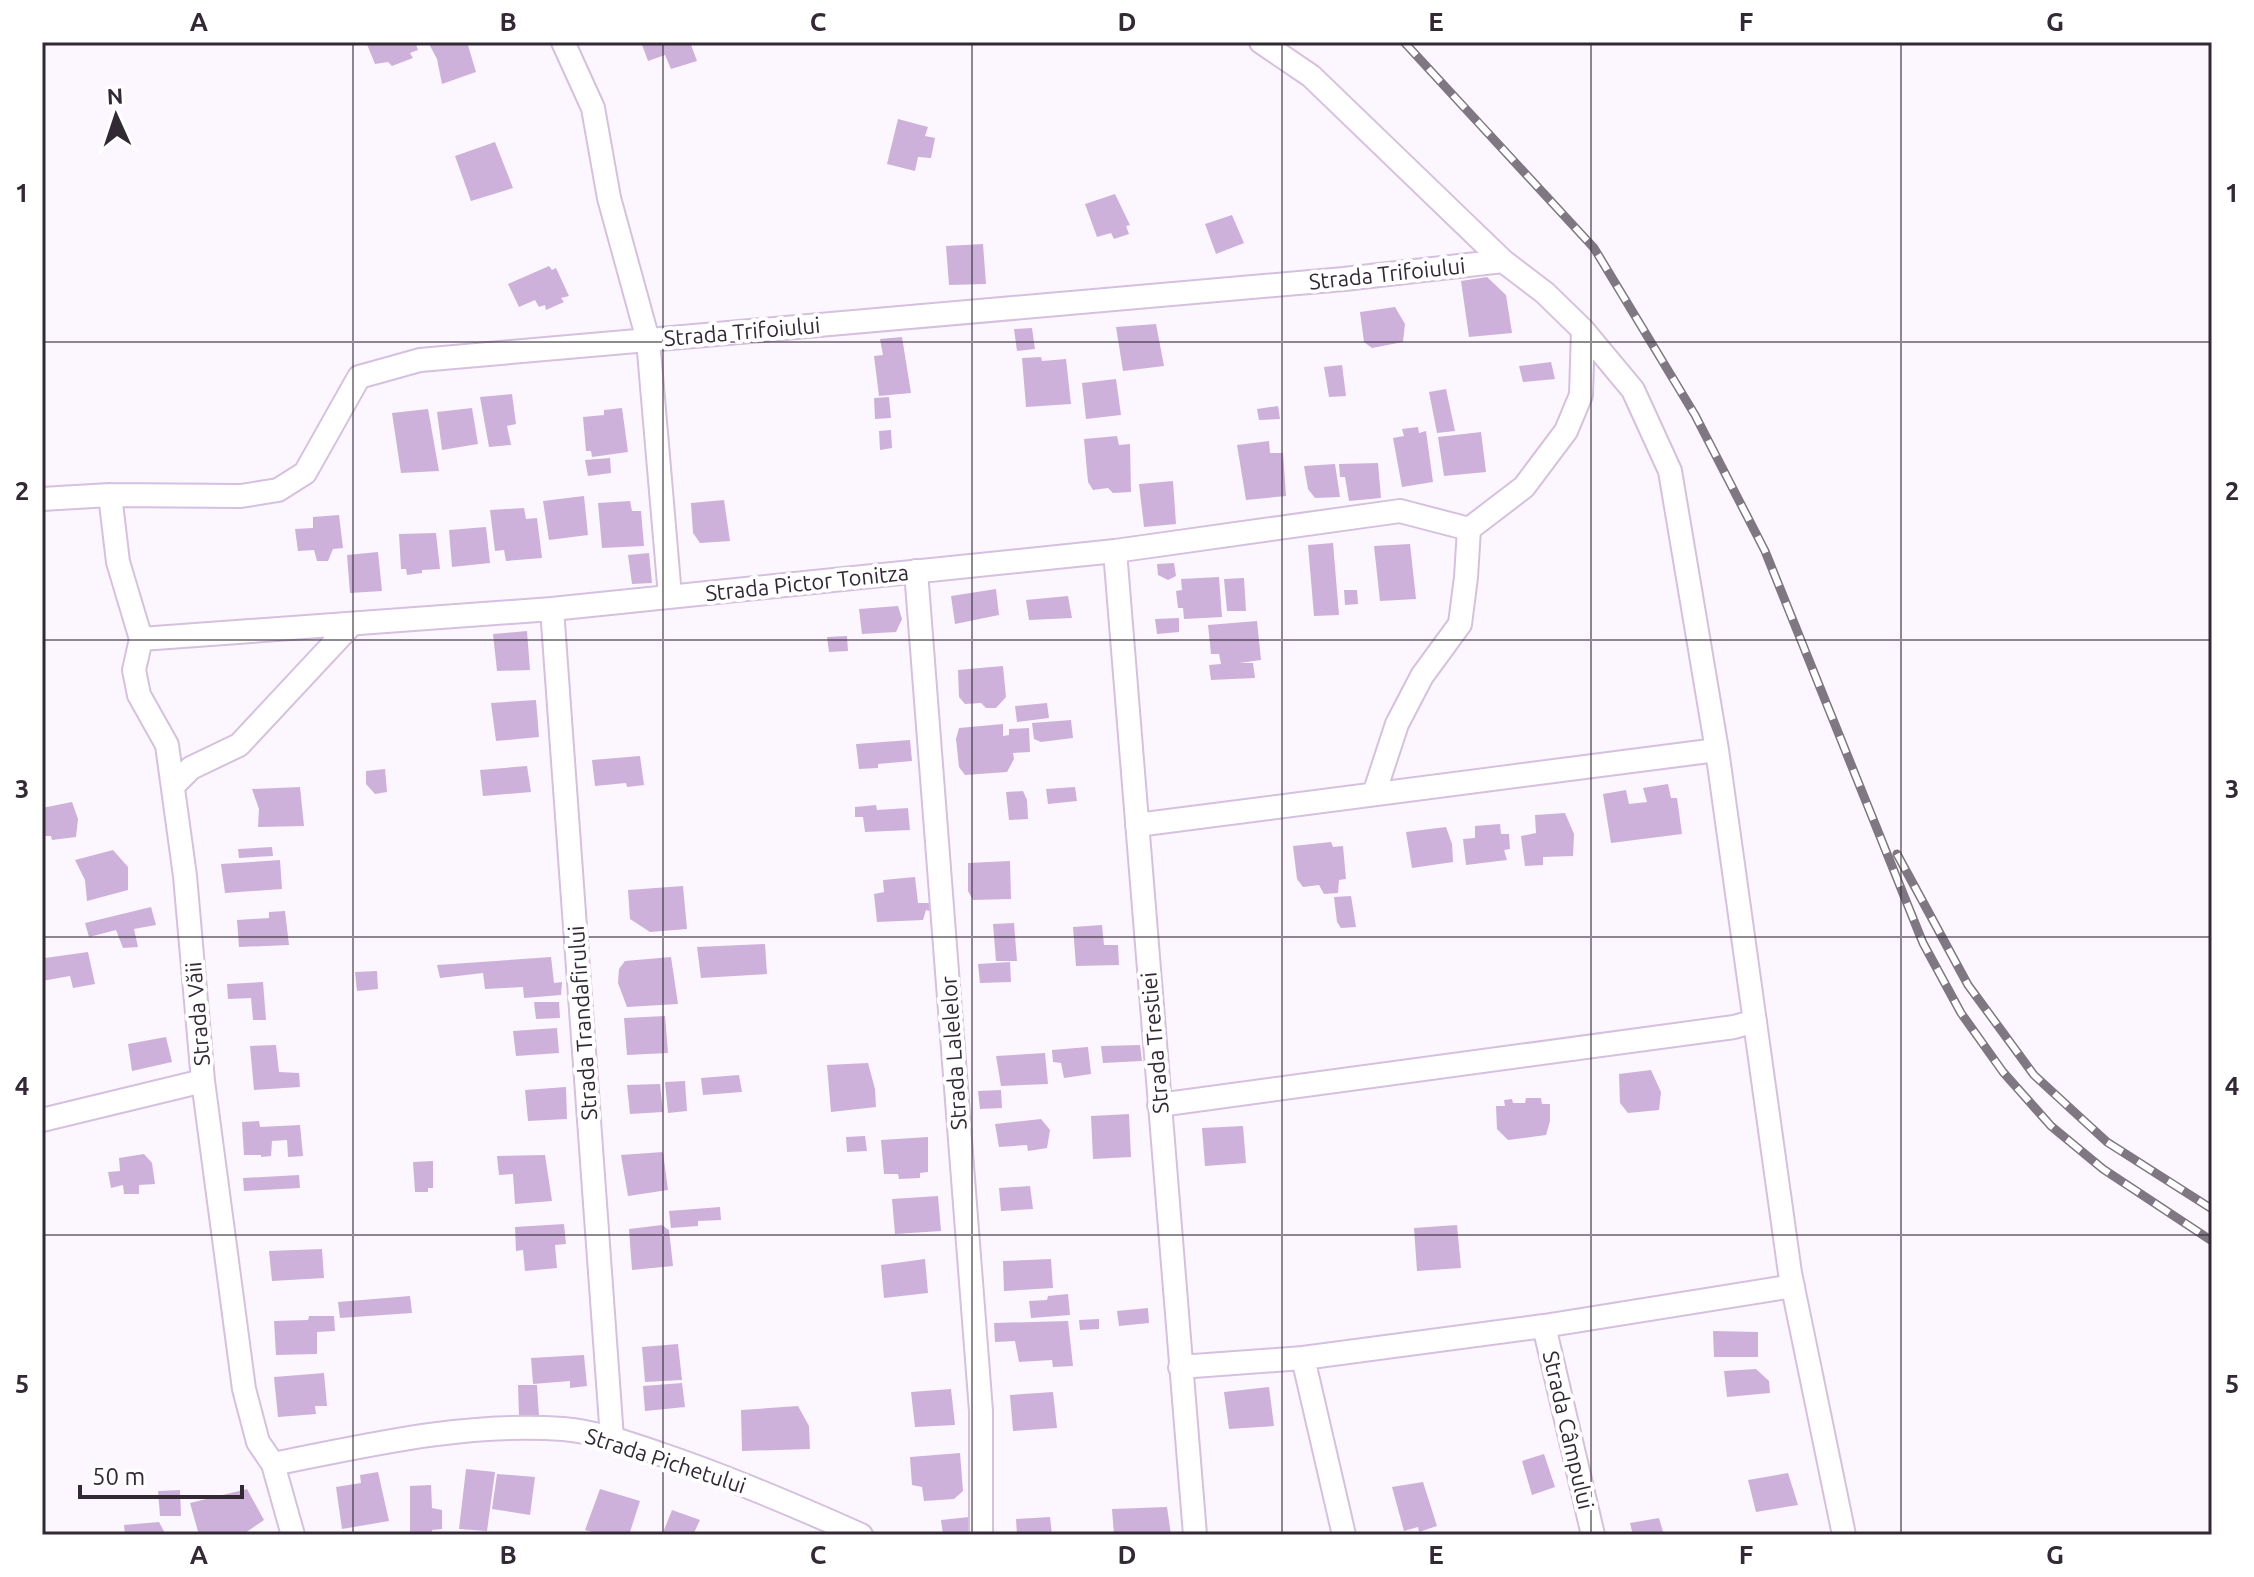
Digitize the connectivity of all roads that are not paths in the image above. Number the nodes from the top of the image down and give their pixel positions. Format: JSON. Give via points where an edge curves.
{"nodes":[{"id":1,"x":563,"y":42,"type":"edge"},
{"id":2,"x":1261,"y":42,"type":"edge"},
{"id":3,"x":1503,"y":261,"type":"junction"},
{"id":4,"x":1583,"y":330,"type":"junction"},
{"id":5,"x":648,"y":340,"type":"junction"},
{"id":6,"x":110,"y":495,"type":"junction"},
{"id":7,"x":42,"y":499,"type":"edge"},
{"id":8,"x":1469,"y":529,"type":"junction"},
{"id":9,"x":1115,"y":551,"type":"junction"},
{"id":10,"x":916,"y":571,"type":"junction"},
{"id":11,"x":670,"y":596,"type":"junction"},
{"id":12,"x":552,"y":609,"type":"junction"},
{"id":13,"x":351,"y":625,"type":"junction"},
{"id":14,"x":141,"y":639,"type":"junction"},
{"id":15,"x":1717,"y":750,"type":"junction"},
{"id":16,"x":173,"y":786,"type":"junction"},
{"id":17,"x":1374,"y":794,"type":"junction"},
{"id":18,"x":1137,"y":825,"type":"junction"},
{"id":19,"x":1755,"y":1021,"type":"junction"},
{"id":20,"x":203,"y":1081,"type":"junction"},
{"id":21,"x":1159,"y":1105,"type":"junction"},
{"id":22,"x":42,"y":1120,"type":"edge"},
{"id":23,"x":1793,"y":1286,"type":"junction"},
{"id":24,"x":1544,"y":1326,"type":"junction"},
{"id":25,"x":1303,"y":1358,"type":"junction"},
{"id":26,"x":1180,"y":1367,"type":"junction"},
{"id":27,"x":612,"y":1438,"type":"junction"},
{"id":28,"x":273,"y":1464,"type":"junction"},
{"id":29,"x":293,"y":1535,"type":"edge"},
{"id":30,"x":861,"y":1535,"type":"edge"},
{"id":31,"x":981,"y":1535,"type":"edge"},
{"id":32,"x":1195,"y":1535,"type":"edge"},
{"id":33,"x":1344,"y":1535,"type":"edge"},
{"id":34,"x":1593,"y":1535,"type":"edge"},
{"id":35,"x":1844,"y":1535,"type":"edge"}],
"edges":[{"from":1,"to":5,"type":"street","via":[[593,108],[609,198]]},
{"from":2,"to":3,"type":"street","via":[[1311,76]]},
{"from":3,"to":4,"type":"street"},
{"from":3,"to":5,"type":"street","name":"Strada Trifoiului"},
{"from":4,"to":8,"type":"street","via":[[1581,395],[1566,431],[1524,487]]},
{"from":4,"to":15,"type":"street","via":[[1633,390],[1670,471]]},
{"from":5,"to":6,"type":"street","name":"Strada Trifoiului","via":[[420,360],[359,377],[305,473],[278,490],[241,496]]},
{"from":5,"to":11,"type":"street"},
{"from":6,"to":7,"type":"street","name":"Strada Trifoiului"},
{"from":6,"to":14,"type":"street","name":"Strada Văii","via":[[118,562]]},
{"from":8,"to":9,"type":"street","name":"Strada Pictor Tonitza","via":[[1400,511]]},
{"from":8,"to":17,"type":"street","via":[[1460,624],[1422,676],[1397,724]]},
{"from":9,"to":10,"type":"street","name":"Strada Pictor Tonitza"},
{"from":9,"to":18,"type":"street","name":"Strada Trestiei"},
{"from":10,"to":11,"type":"street","name":"Strada Pictor Tonitza"},
{"from":10,"to":31,"type":"street","name":"Strada Lalelelor","via":[[981,1411]]},
{"from":11,"to":12,"type":"street","name":"Strada Pictor Tonitza"},
{"from":12,"to":13,"type":"street","name":"Strada Pictor Tonitza"},
{"from":12,"to":27,"type":"street","name":"Strada Trandafirului"},
{"from":13,"to":14,"type":"street","name":"Strada Pictor Tonitza"},
{"from":13,"to":16,"type":"street","via":[[239,745],[191,768]]},
{"from":14,"to":16,"type":"street","name":"Strada Văii","via":[[134,670],[139,695],[167,745]]},
{"from":15,"to":17,"type":"street"},
{"from":15,"to":19,"type":"street"},
{"from":16,"to":20,"type":"street","name":"Strada Văii"},
{"from":17,"to":18,"type":"street"},
{"from":18,"to":21,"type":"street","name":"Strada Trestiei"},
{"from":19,"to":21,"type":"street"},
{"from":19,"to":23,"type":"street"},
{"from":20,"to":22,"type":"street"},
{"from":20,"to":28,"type":"street","name":"Strada Văii","via":[[244,1389],[258,1442]]},
{"from":21,"to":26,"type":"street","name":"Strada Trestiei"},
{"from":23,"to":24,"type":"street"},
{"from":23,"to":35,"type":"street"},
{"from":24,"to":25,"type":"street"},
{"from":24,"to":34,"type":"street","name":"Strada Câmpului"},
{"from":25,"to":26,"type":"street"},
{"from":25,"to":33,"type":"street"},
{"from":26,"to":32,"type":"street","name":"Strada Trestiei"},
{"from":27,"to":28,"type":"street","name":"Strada Pichetului","via":[[565,1429],[485,1428]]},
{"from":27,"to":30,"type":"street","name":"Strada Pichetului","via":[[720,1474]]},
{"from":28,"to":29,"type":"street","name":"Strada Văii"}]}
